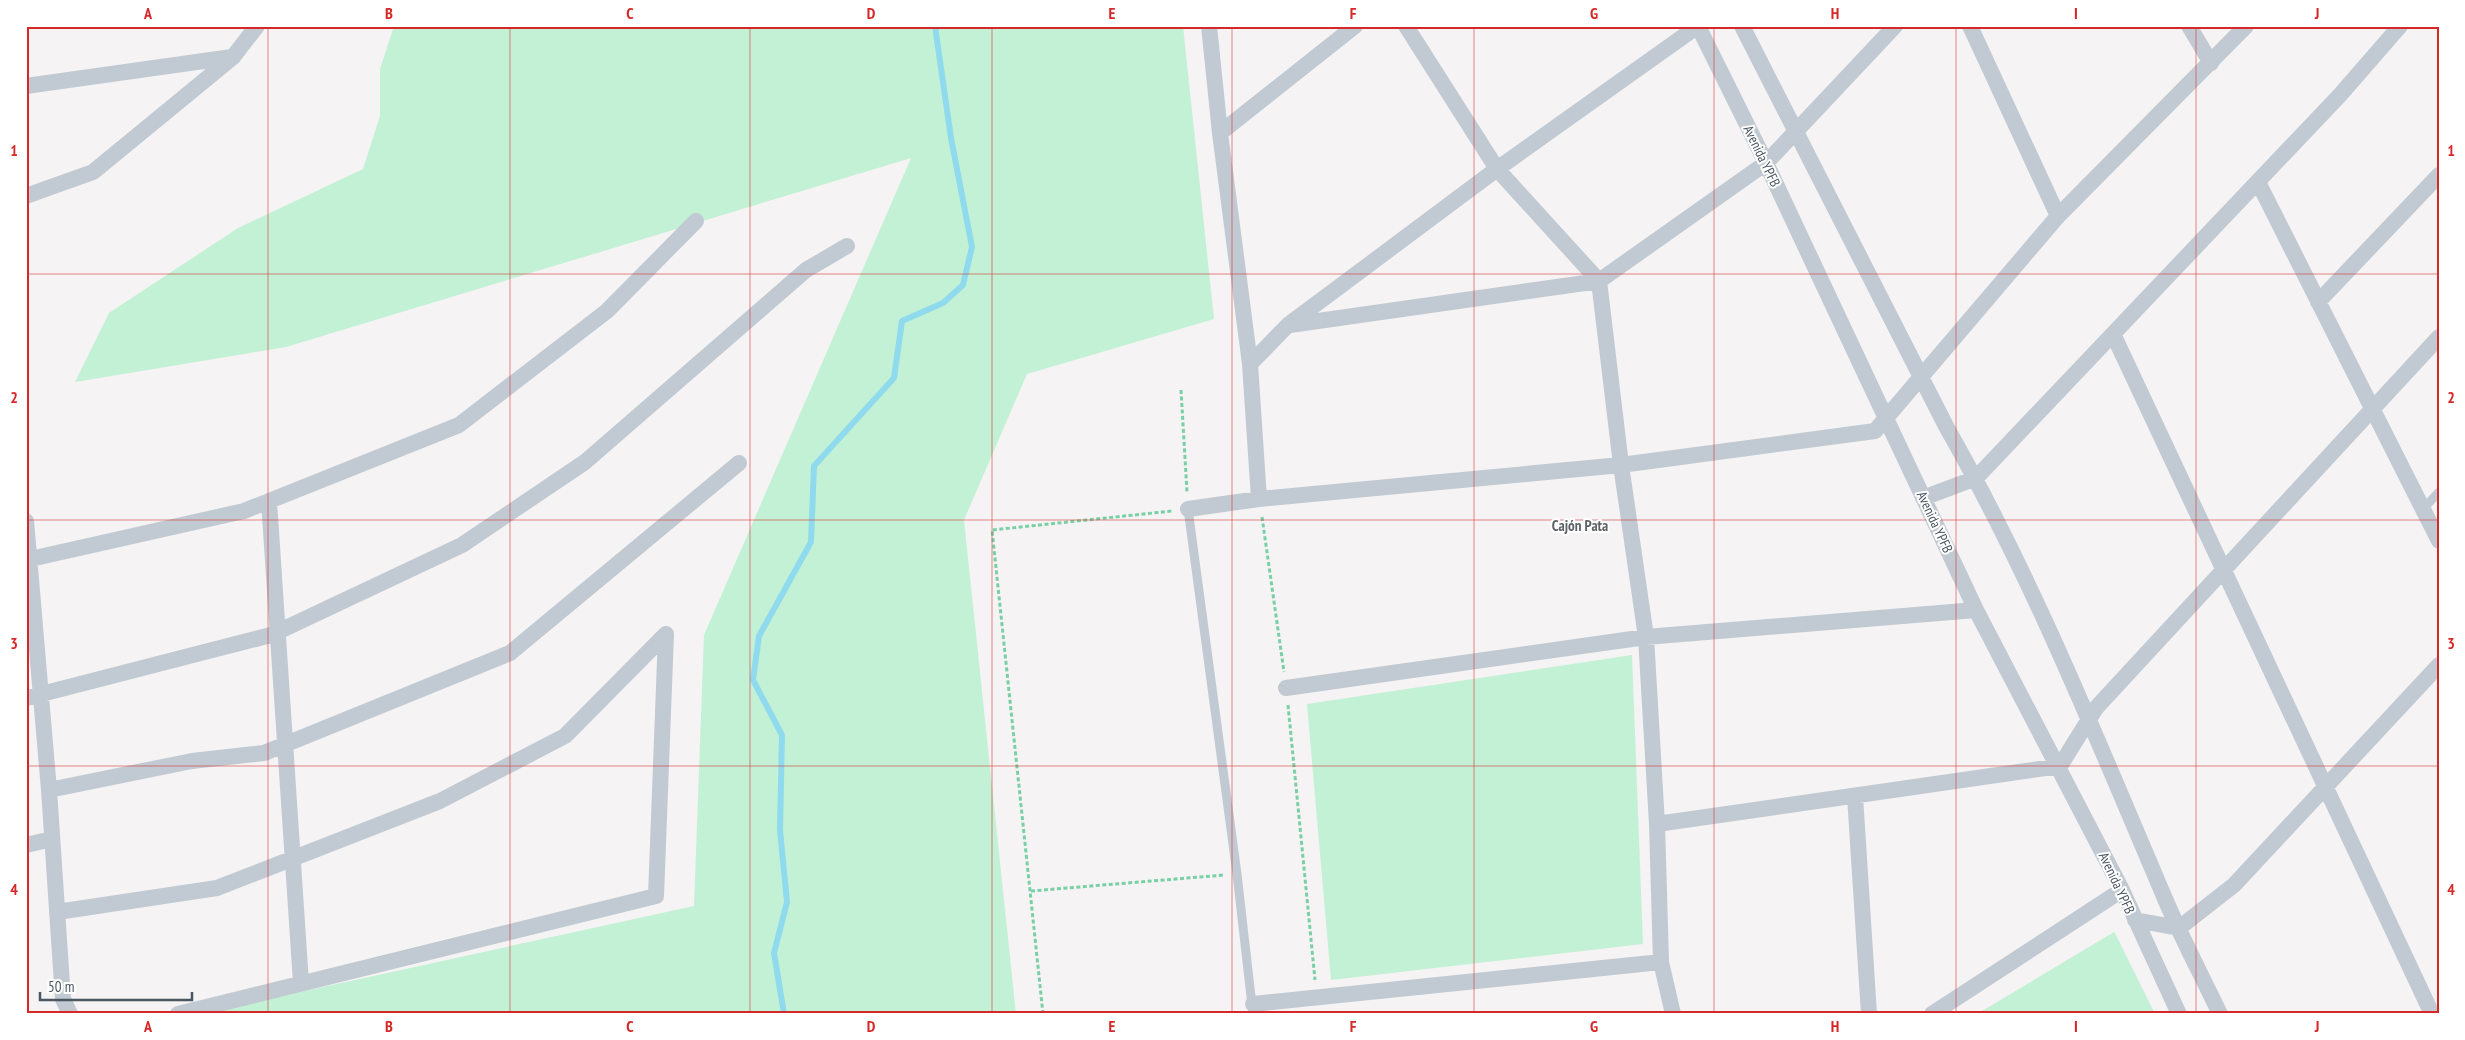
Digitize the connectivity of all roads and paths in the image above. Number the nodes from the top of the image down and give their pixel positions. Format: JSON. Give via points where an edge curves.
{"nodes":[{"id":1,"x":257,"y":26,"type":"edge"},
{"id":2,"x":1209,"y":26,"type":"edge"},
{"id":3,"x":1355,"y":26,"type":"edge"},
{"id":4,"x":1406,"y":26,"type":"edge"},
{"id":5,"x":1698,"y":26,"type":"edge"},
{"id":6,"x":1742,"y":26,"type":"edge"},
{"id":7,"x":1894,"y":26,"type":"edge"},
{"id":8,"x":1970,"y":26,"type":"edge"},
{"id":9,"x":2189,"y":26,"type":"edge"},
{"id":10,"x":2246,"y":26,"type":"edge"},
{"id":11,"x":2400,"y":26,"type":"edge"},
{"id":12,"x":233,"y":57,"type":"junction"},
{"id":13,"x":2211,"y":63,"type":"junction"},
{"id":14,"x":26,"y":86,"type":"edge"},
{"id":15,"x":1796,"y":131,"type":"junction"},
{"id":16,"x":1220,"y":133,"type":"junction"},
{"id":17,"x":1766,"y":163,"type":"junction"},
{"id":18,"x":1497,"y":169,"type":"junction"},
{"id":19,"x":2439,"y":175,"type":"edge"},
{"id":20,"x":2258,"y":182,"type":"junction"},
{"id":21,"x":26,"y":196,"type":"edge"},
{"id":22,"x":2058,"y":216,"type":"junction"},
{"id":23,"x":696,"y":221,"type":"dead end"},
{"id":24,"x":847,"y":246,"type":"dead end"},
{"id":25,"x":1599,"y":280,"type":"junction"},
{"id":26,"x":2318,"y":302,"type":"junction"},
{"id":27,"x":1288,"y":325,"type":"junction"},
{"id":28,"x":2113,"y":334,"type":"junction"},
{"id":29,"x":2439,"y":336,"type":"edge"},
{"id":30,"x":1250,"y":364,"type":"junction"},
{"id":31,"x":1920,"y":376,"type":"junction"},
{"id":32,"x":1181,"y":390,"type":"dead end"},
{"id":33,"x":2372,"y":409,"type":"junction"},
{"id":34,"x":1885,"y":417,"type":"junction"},
{"id":35,"x":739,"y":463,"type":"dead end"},
{"id":36,"x":1621,"y":465,"type":"junction"},
{"id":37,"x":1976,"y":478,"type":"junction"},
{"id":38,"x":2439,"y":492,"type":"edge"},
{"id":39,"x":1923,"y":498,"type":"junction"},
{"id":40,"x":1259,"y":499,"type":"junction"},
{"id":41,"x":269,"y":501,"type":"junction"},
{"id":42,"x":1188,"y":509,"type":"junction"},
{"id":43,"x":2423,"y":509,"type":"junction"},
{"id":44,"x":26,"y":521,"type":"edge"},
{"id":45,"x":2439,"y":541,"type":"edge"},
{"id":46,"x":28,"y":560,"type":"edge"},
{"id":47,"x":2224,"y":570,"type":"junction"},
{"id":48,"x":1976,"y":610,"type":"junction"},
{"id":49,"x":278,"y":632,"type":"junction"},
{"id":50,"x":1646,"y":637,"type":"junction"},
{"id":51,"x":2439,"y":665,"type":"edge"},
{"id":52,"x":1286,"y":688,"type":"junction"},
{"id":53,"x":34,"y":696,"type":"edge"},
{"id":54,"x":2090,"y":719,"type":"junction"},
{"id":55,"x":285,"y":745,"type":"junction"},
{"id":56,"x":2060,"y":766,"type":"junction"},
{"id":57,"x":2326,"y":787,"type":"junction"},
{"id":58,"x":49,"y":790,"type":"junction"},
{"id":59,"x":1855,"y":796,"type":"junction"},
{"id":60,"x":1657,"y":824,"type":"junction"},
{"id":61,"x":52,"y":839,"type":"junction"},
{"id":62,"x":26,"y":845,"type":"edge"},
{"id":63,"x":293,"y":859,"type":"junction"},
{"id":64,"x":1237,"y":874,"type":"junction"},
{"id":65,"x":2122,"y":890,"type":"junction"},
{"id":66,"x":1031,"y":891,"type":"junction"},
{"id":67,"x":57,"y":912,"type":"junction"},
{"id":68,"x":2135,"y":920,"type":"junction"},
{"id":69,"x":2179,"y":928,"type":"junction"},
{"id":70,"x":1661,"y":962,"type":"junction"},
{"id":71,"x":301,"y":983,"type":"junction"},
{"id":72,"x":1317,"y":998,"type":"junction"},
{"id":73,"x":1253,"y":1009,"type":"edge"},
{"id":74,"x":70,"y":1014,"type":"edge"},
{"id":75,"x":178,"y":1014,"type":"edge"},
{"id":76,"x":1043,"y":1014,"type":"edge"},
{"id":77,"x":1674,"y":1014,"type":"edge"},
{"id":78,"x":1869,"y":1014,"type":"edge"},
{"id":79,"x":1932,"y":1014,"type":"edge"},
{"id":80,"x":2179,"y":1014,"type":"edge"},
{"id":81,"x":2220,"y":1014,"type":"edge"},
{"id":82,"x":2432,"y":1014,"type":"edge"}],
"edges":[{"from":1,"to":12,"type":"street"},
{"from":2,"to":16,"type":"street"},
{"from":3,"to":16,"type":"street"},
{"from":4,"to":18,"type":"street"},
{"from":5,"to":17,"type":"street","name":"Avenida YPFB"},
{"from":5,"to":18,"type":"street"},
{"from":6,"to":15,"type":"street"},
{"from":7,"to":15,"type":"street"},
{"from":8,"to":22,"type":"street"},
{"from":9,"to":13,"type":"street"},
{"from":10,"to":13,"type":"street"},
{"from":11,"to":20,"type":"street"},
{"from":12,"to":14,"type":"street"},
{"from":12,"to":21,"type":"street","via":[[92,172]]},
{"from":13,"to":22,"type":"street"},
{"from":15,"to":17,"type":"street"},
{"from":15,"to":31,"type":"street"},
{"from":16,"to":30,"type":"street"},
{"from":17,"to":25,"type":"street"},
{"from":17,"to":34,"type":"street","name":"Avenida YPFB"},
{"from":18,"to":25,"type":"street"},
{"from":18,"to":27,"type":"street"},
{"from":19,"to":26,"type":"street"},
{"from":20,"to":26,"type":"street"},
{"from":20,"to":28,"type":"street"},
{"from":22,"to":31,"type":"street"},
{"from":23,"to":41,"type":"street","via":[[607,311],[459,425]]},
{"from":24,"to":49,"type":"street","via":[[806,270],[585,462],[553,484],[462,545]]},
{"from":25,"to":27,"type":"street"},
{"from":25,"to":36,"type":"street"},
{"from":26,"to":33,"type":"street"},
{"from":27,"to":30,"type":"street"},
{"from":28,"to":37,"type":"street"},
{"from":28,"to":47,"type":"street"},
{"from":29,"to":33,"type":"street"},
{"from":30,"to":40,"type":"street"},
{"from":31,"to":34,"type":"street"},
{"from":31,"to":37,"type":"street"},
{"from":32,"to":42,"type":"path"},
{"from":33,"to":43,"type":"street"},
{"from":33,"to":47,"type":"street"},
{"from":34,"to":36,"type":"street","via":[[1875,432]]},
{"from":34,"to":39,"type":"street","name":"Avenida YPFB"},
{"from":35,"to":55,"type":"street","via":[[510,653]]},
{"from":36,"to":40,"type":"street"},
{"from":36,"to":50,"type":"street"},
{"from":37,"to":39,"type":"street"},
{"from":37,"to":54,"type":"street"},
{"from":38,"to":43,"type":"lane"},
{"from":39,"to":48,"type":"street","name":"Avenida YPFB"},
{"from":40,"to":42,"type":"street"},
{"from":40,"to":52,"type":"path"},
{"from":41,"to":46,"type":"street","via":[[244,512]]},
{"from":41,"to":49,"type":"street"},
{"from":42,"to":64,"type":"lane"},
{"from":42,"to":66,"type":"path","via":[[992,530]]},
{"from":43,"to":45,"type":"street"},
{"from":44,"to":46,"type":"street"},
{"from":46,"to":53,"type":"street"},
{"from":47,"to":54,"type":"street","via":[[2096,708]]},
{"from":47,"to":57,"type":"street"},
{"from":48,"to":50,"type":"street"},
{"from":48,"to":56,"type":"street","name":"Avenida YPFB"},
{"from":49,"to":53,"type":"street"},
{"from":49,"to":55,"type":"street"},
{"from":50,"to":52,"type":"street"},
{"from":50,"to":60,"type":"street"},
{"from":51,"to":57,"type":"street"},
{"from":52,"to":72,"type":"path"},
{"from":53,"to":58,"type":"street"},
{"from":54,"to":56,"type":"street"},
{"from":54,"to":69,"type":"street"},
{"from":55,"to":58,"type":"street","via":[[264,753],[192,761]]},
{"from":55,"to":63,"type":"street"},
{"from":56,"to":59,"type":"street"},
{"from":56,"to":65,"type":"street","name":"Avenida YPFB"},
{"from":57,"to":69,"type":"street","via":[[2234,885]]},
{"from":57,"to":82,"type":"street"},
{"from":58,"to":61,"type":"street"},
{"from":59,"to":60,"type":"street"},
{"from":59,"to":78,"type":"street"},
{"from":60,"to":70,"type":"street"},
{"from":61,"to":62,"type":"street"},
{"from":61,"to":67,"type":"street"},
{"from":63,"to":67,"type":"street","via":[[217,888]]},
{"from":63,"to":71,"type":"street"},
{"from":63,"to":71,"type":"street","via":[[440,801],[565,736],[666,634],[656,896]]},
{"from":64,"to":66,"type":"path"},
{"from":64,"to":73,"type":"lane"},
{"from":65,"to":68,"type":"street","name":"Avenida YPFB"},
{"from":65,"to":79,"type":"street"},
{"from":66,"to":76,"type":"path"},
{"from":67,"to":74,"type":"street","via":[[63,999]]},
{"from":68,"to":69,"type":"street"},
{"from":68,"to":80,"type":"street","name":"Avenida YPFB"},
{"from":69,"to":81,"type":"street"},
{"from":70,"to":72,"type":"street"},
{"from":70,"to":77,"type":"street"},
{"from":71,"to":75,"type":"street"},
{"from":72,"to":73,"type":"street"}]}
